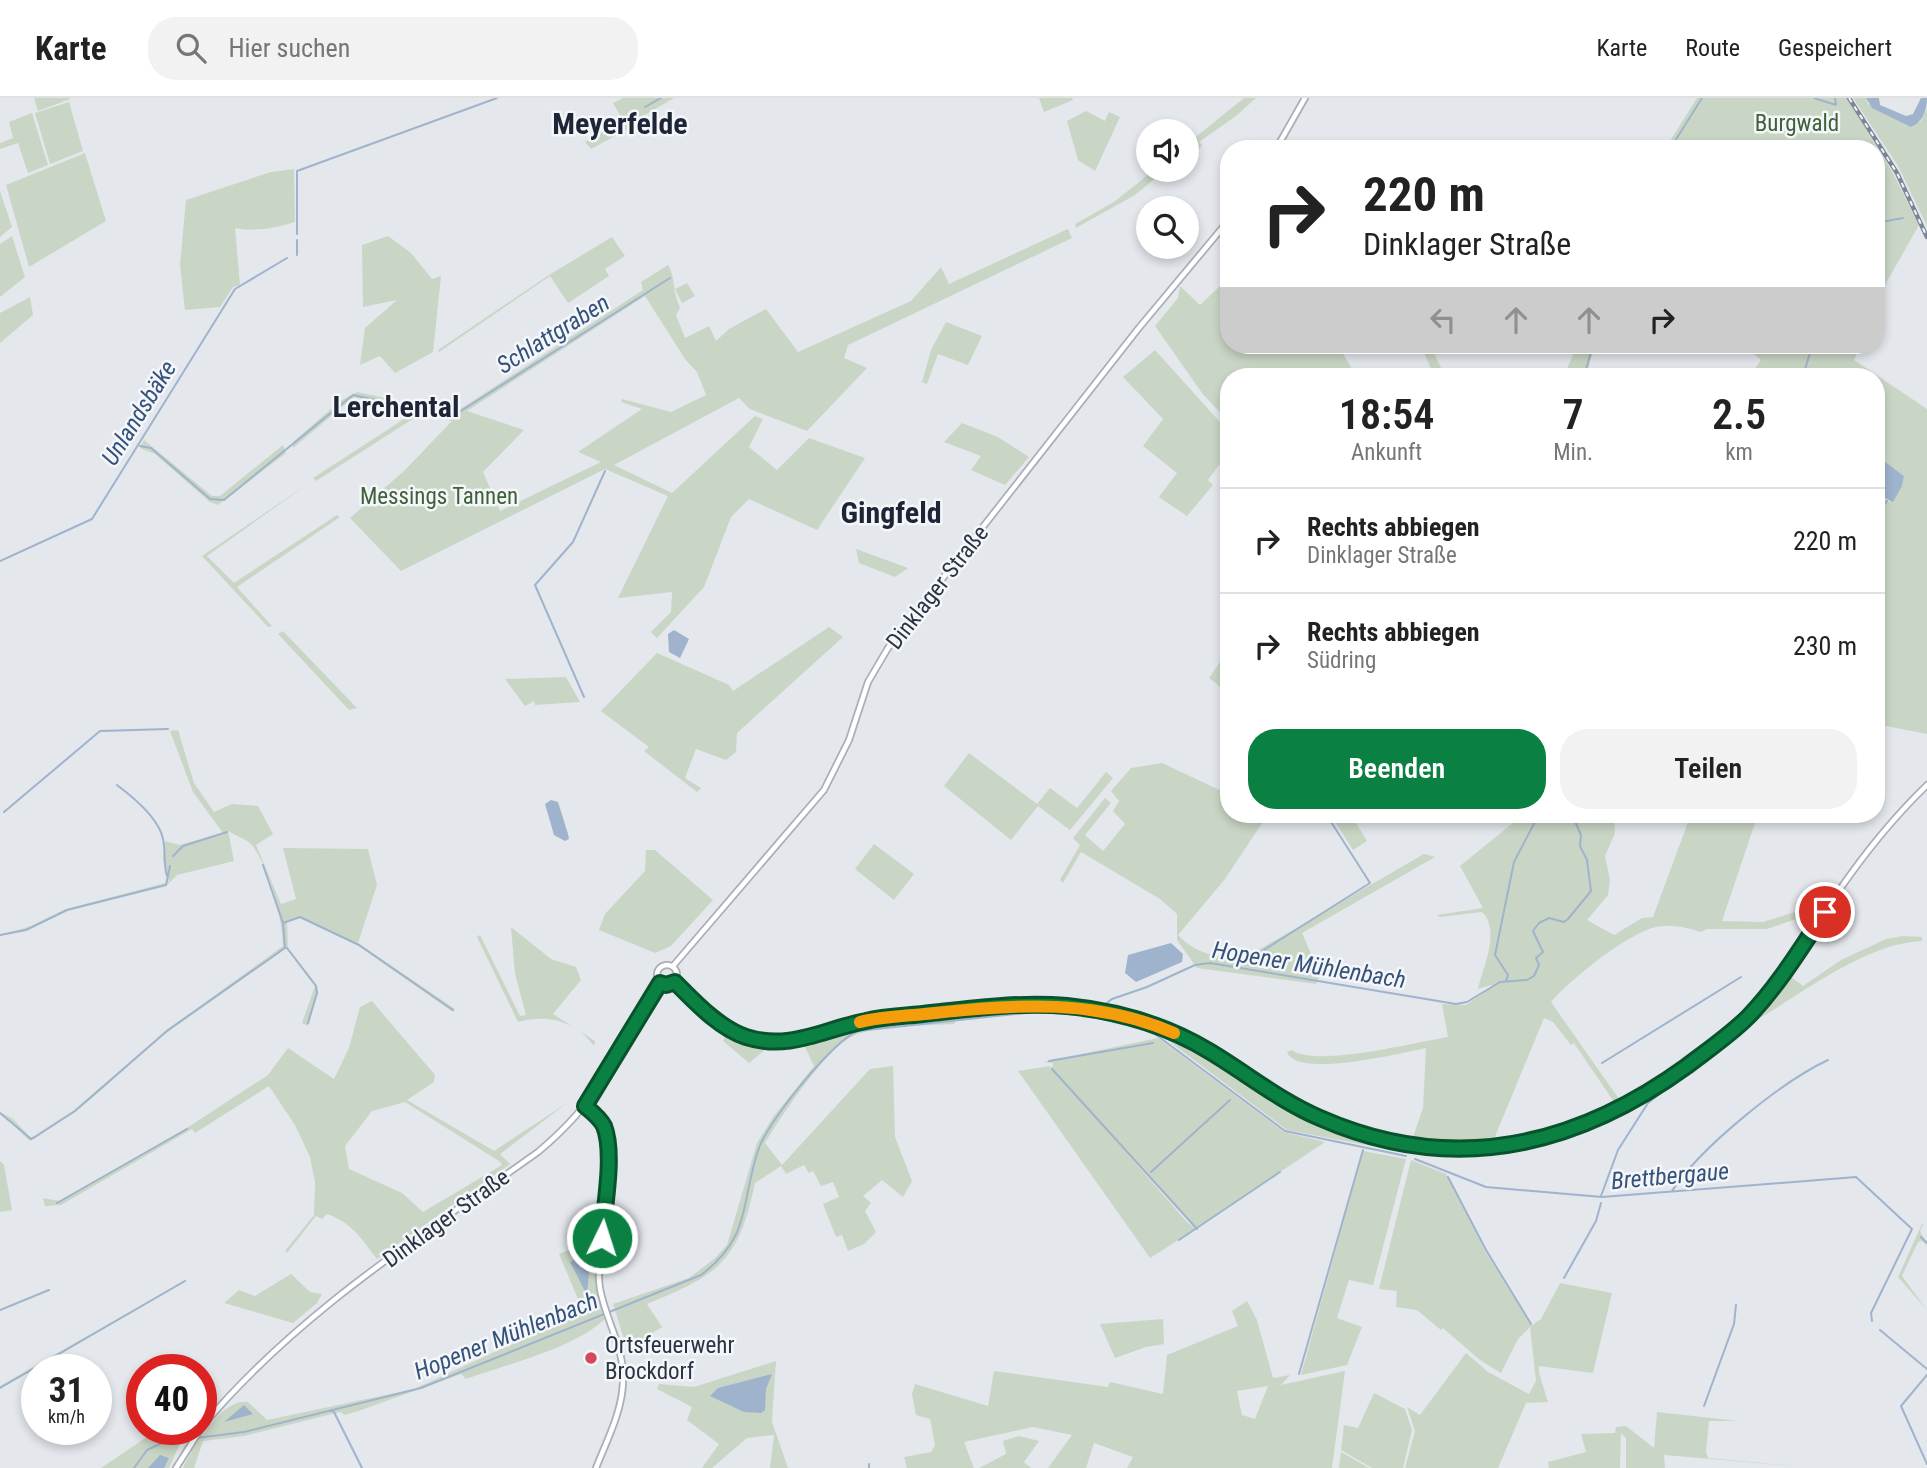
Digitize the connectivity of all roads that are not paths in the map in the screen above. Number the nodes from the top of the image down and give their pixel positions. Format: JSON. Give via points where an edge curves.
{"nodes":[{"id":1,"x":1305,"y":98,"type":"edge"},
{"id":2,"x":1281,"y":140,"type":"edge"},
{"id":3,"x":1220,"y":231,"type":"edge"},
{"id":4,"x":1927,"y":785,"type":"edge"},
{"id":5,"x":673,"y":966,"type":"junction"},
{"id":6,"x":675,"y":982,"type":"junction"},
{"id":7,"x":660,"y":983,"type":"junction"},
{"id":8,"x":585,"y":1106,"type":"junction"},
{"id":9,"x":217,"y":1411,"type":"edge"},
{"id":10,"x":189,"y":1445,"type":"edge"},
{"id":11,"x":176,"y":1468,"type":"edge"},
{"id":12,"x":596,"y":1468,"type":"edge"}],
"edges":[{"from":1,"to":2,"type":"main road"},
{"from":3,"to":5,"type":"main road","name":"Dinklager Straße","via":[[888,648],[868,682],[849,740],[824,790]]},
{"from":4,"to":6,"type":"main road","via":[[1856,866],[1782,975],[1736,1028],[1642,1098],[1553,1137],[1482,1148],[1436,1148],[1365,1135],[1293,1105],[1181,1036],[1106,1011],[1045,1005],[958,1010],[869,1020],[805,1039],[766,1042],[732,1031]]},
{"from":5,"to":6,"type":"main road"},
{"from":5,"to":7,"type":"main road","via":[[666,964],[658,970]]},
{"from":6,"to":7,"type":"main road"},
{"from":7,"to":8,"type":"main road","name":"Dinklager Straße"},
{"from":8,"to":9,"type":"main road","name":"Dinklager Straße","via":[[538,1152],[316,1312]]},
{"from":8,"to":12,"type":"main road","via":[[601,1122],[607,1146],[599,1278],[624,1380],[616,1418]]},
{"from":10,"to":11,"type":"main road","name":"Dinklager Straße"}]}
